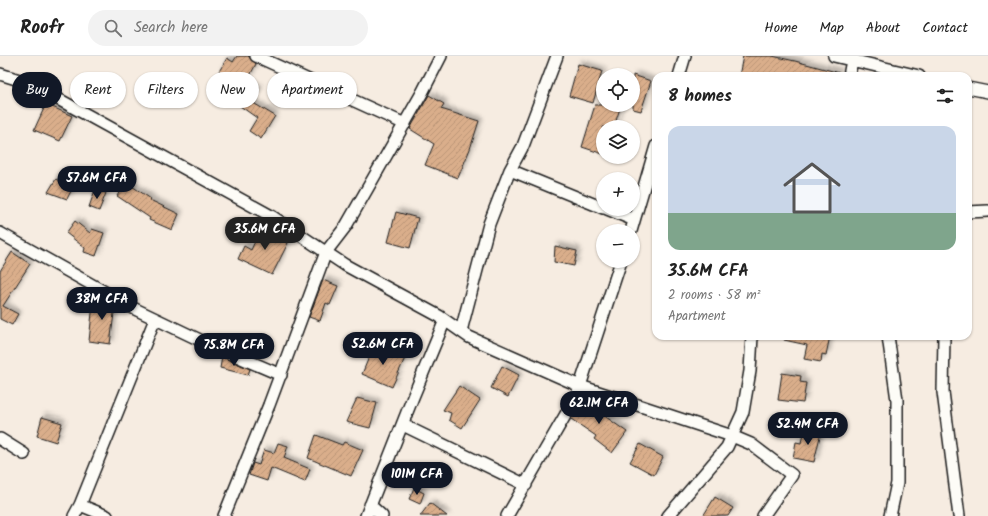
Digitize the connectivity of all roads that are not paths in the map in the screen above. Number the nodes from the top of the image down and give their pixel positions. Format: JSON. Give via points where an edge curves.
{"nodes":[{"id":1,"x":256,"y":56,"type":"edge"},
{"id":2,"x":441,"y":56,"type":"edge"},
{"id":3,"x":558,"y":56,"type":"edge"},
{"id":4,"x":685,"y":56,"type":"edge"},
{"id":5,"x":834,"y":56,"type":"edge"},
{"id":6,"x":852,"y":60,"type":"junction"},
{"id":7,"x":680,"y":72,"type":"edge"},
{"id":8,"x":850,"y":72,"type":"edge"},
{"id":9,"x":902,"y":72,"type":"edge"},
{"id":10,"x":0,"y":74,"type":"edge"},
{"id":11,"x":972,"y":89,"type":"edge"},
{"id":12,"x":988,"y":92,"type":"edge"},
{"id":13,"x":405,"y":124,"type":"junction"},
{"id":14,"x":652,"y":167,"type":"edge"},
{"id":15,"x":510,"y":170,"type":"junction"},
{"id":16,"x":596,"y":205,"type":"edge"},
{"id":17,"x":988,"y":211,"type":"edge"},
{"id":18,"x":972,"y":212,"type":"edge"},
{"id":19,"x":624,"y":216,"type":"edge"},
{"id":20,"x":634,"y":220,"type":"junction"},
{"id":21,"x":633,"y":224,"type":"edge"},
{"id":22,"x":0,"y":233,"type":"edge"},
{"id":23,"x":326,"y":252,"type":"junction"},
{"id":24,"x":619,"y":268,"type":"edge"},
{"id":25,"x":155,"y":319,"type":"junction"},
{"id":26,"x":445,"y":320,"type":"junction"},
{"id":27,"x":461,"y":331,"type":"junction"},
{"id":28,"x":752,"y":340,"type":"edge"},
{"id":29,"x":889,"y":340,"type":"edge"},
{"id":30,"x":944,"y":340,"type":"edge"},
{"id":31,"x":281,"y":375,"type":"junction"},
{"id":32,"x":580,"y":386,"type":"junction"},
{"id":33,"x":403,"y":425,"type":"junction"},
{"id":34,"x":732,"y":436,"type":"junction"},
{"id":35,"x":0,"y":440,"type":"edge"},
{"id":36,"x":24,"y":454,"type":"dead end"},
{"id":37,"x":526,"y":485,"type":"junction"},
{"id":38,"x":80,"y":505,"type":"junction"},
{"id":39,"x":368,"y":511,"type":"edge"},
{"id":40,"x":74,"y":516,"type":"edge"},
{"id":41,"x":107,"y":516,"type":"edge"},
{"id":42,"x":224,"y":516,"type":"edge"},
{"id":43,"x":382,"y":516,"type":"edge"},
{"id":44,"x":507,"y":516,"type":"edge"},
{"id":45,"x":668,"y":516,"type":"edge"},
{"id":46,"x":763,"y":516,"type":"edge"},
{"id":47,"x":890,"y":516,"type":"edge"},
{"id":48,"x":959,"y":516,"type":"edge"}],
"edges":[{"from":1,"to":13,"type":"street"},
{"from":2,"to":13,"type":"street"},
{"from":3,"to":15,"type":"street","via":[[523,146]]},
{"from":4,"to":7,"type":"street"},
{"from":5,"to":6,"type":"street"},
{"from":6,"to":8,"type":"street"},
{"from":6,"to":9,"type":"street"},
{"from":10,"to":23,"type":"street","via":[[29,82],[273,217]]},
{"from":11,"to":12,"type":"street"},
{"from":13,"to":23,"type":"street","via":[[346,226]]},
{"from":14,"to":20,"type":"street"},
{"from":15,"to":16,"type":"street"},
{"from":15,"to":27,"type":"street","via":[[489,224]]},
{"from":17,"to":18,"type":"street"},
{"from":19,"to":20,"type":"street"},
{"from":20,"to":21,"type":"street"},
{"from":22,"to":25,"type":"street"},
{"from":23,"to":26,"type":"street"},
{"from":23,"to":31,"type":"street"},
{"from":24,"to":32,"type":"street"},
{"from":25,"to":31,"type":"street"},
{"from":25,"to":38,"type":"street"},
{"from":26,"to":27,"type":"street"},
{"from":26,"to":33,"type":"street","via":[[412,397]]},
{"from":27,"to":32,"type":"street","via":[[469,337]]},
{"from":28,"to":34,"type":"street","via":[[743,412]]},
{"from":29,"to":47,"type":"street","via":[[897,400],[897,483]]},
{"from":30,"to":48,"type":"street","via":[[943,392]]},
{"from":31,"to":42,"type":"street"},
{"from":32,"to":34,"type":"street"},
{"from":32,"to":37,"type":"street"},
{"from":33,"to":37,"type":"street"},
{"from":33,"to":39,"type":"street"},
{"from":34,"to":45,"type":"street","via":[[727,447]]},
{"from":34,"to":46,"type":"street","via":[[751,444],[792,475]]},
{"from":35,"to":36,"type":"street"},
{"from":37,"to":44,"type":"street"},
{"from":38,"to":40,"type":"street"},
{"from":38,"to":41,"type":"street"},
{"from":39,"to":43,"type":"street"}]}
